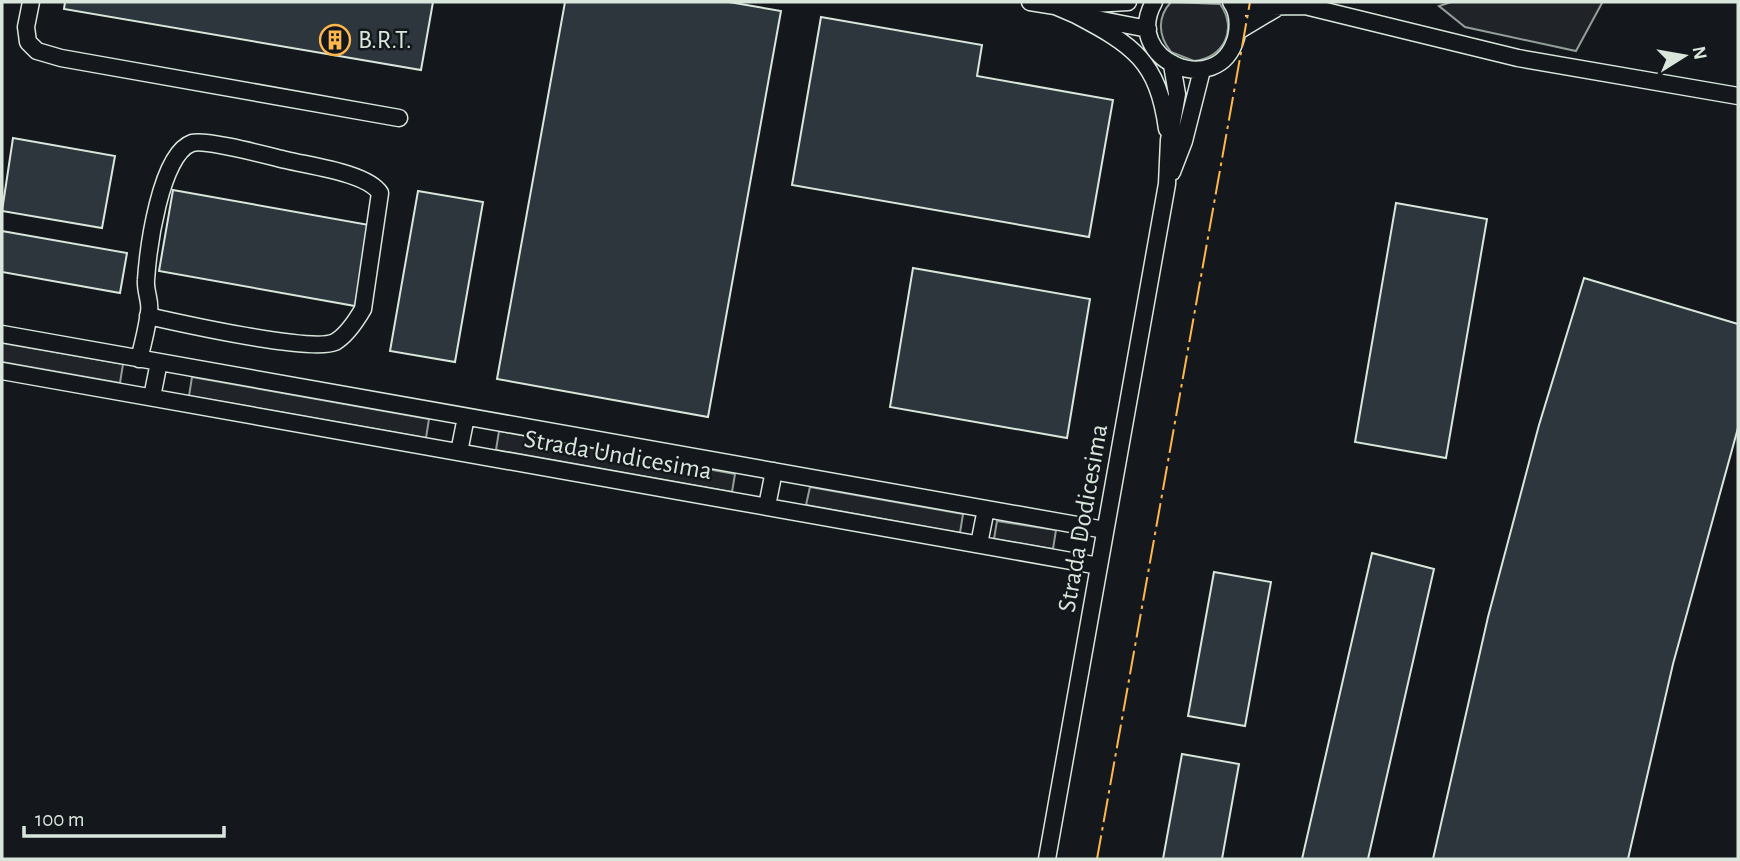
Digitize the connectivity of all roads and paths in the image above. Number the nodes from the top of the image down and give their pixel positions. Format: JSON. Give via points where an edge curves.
{"nodes":[{"id":1,"x":30,"y":2,"type":"edge"},
{"id":2,"x":1030,"y":2,"type":"edge"},
{"id":3,"x":1128,"y":2,"type":"edge"},
{"id":4,"x":1154,"y":2,"type":"edge"},
{"id":5,"x":1233,"y":4,"type":"edge"},
{"id":6,"x":1055,"y":6,"type":"junction"},
{"id":7,"x":1277,"y":8,"type":"junction"},
{"id":8,"x":1076,"y":15,"type":"junction"},
{"id":9,"x":1148,"y":30,"type":"junction"},
{"id":10,"x":1238,"y":31,"type":"junction"},
{"id":11,"x":1172,"y":65,"type":"junction"},
{"id":12,"x":1202,"y":70,"type":"junction"},
{"id":13,"x":1738,"y":96,"type":"edge"},
{"id":14,"x":399,"y":118,"type":"dead end"},
{"id":15,"x":1169,"y":140,"type":"junction"},
{"id":16,"x":1167,"y":184,"type":"junction"},
{"id":17,"x":148,"y":316,"type":"junction"},
{"id":18,"x":2,"y":334,"type":"edge"},
{"id":19,"x":139,"y":359,"type":"junction"},
{"id":20,"x":159,"y":362,"type":"junction"},
{"id":21,"x":2,"y":371,"type":"edge"},
{"id":22,"x":152,"y":397,"type":"junction"},
{"id":23,"x":466,"y":417,"type":"junction"},
{"id":24,"x":459,"y":452,"type":"junction"},
{"id":25,"x":774,"y":471,"type":"junction"},
{"id":26,"x":767,"y":506,"type":"junction"},
{"id":27,"x":986,"y":509,"type":"junction"},
{"id":28,"x":1105,"y":530,"type":"junction"},
{"id":29,"x":979,"y":544,"type":"junction"},
{"id":30,"x":1099,"y":566,"type":"junction"},
{"id":31,"x":1047,"y":859,"type":"edge"}],
"edges":[{"from":1,"to":14,"type":"street","via":[[28,42],[37,51]]},
{"from":2,"to":6,"type":"street"},
{"from":3,"to":6,"type":"street"},
{"from":4,"to":9,"type":"street"},
{"from":5,"to":7,"type":"street"},
{"from":5,"to":10,"type":"street"},
{"from":6,"to":8,"type":"street"},
{"from":7,"to":10,"type":"street"},
{"from":7,"to":13,"type":"street","via":[[1318,8],[1518,58]]},
{"from":8,"to":9,"type":"street"},
{"from":8,"to":15,"type":"street","via":[[1120,38],[1142,60],[1158,87]]},
{"from":9,"to":11,"type":"street","via":[[1154,48]]},
{"from":10,"to":12,"type":"street","via":[[1226,56]]},
{"from":11,"to":12,"type":"street"},
{"from":11,"to":15,"type":"street","via":[[1177,94]]},
{"from":12,"to":16,"type":"street","via":[[1184,141]]},
{"from":15,"to":16,"type":"street"},
{"from":16,"to":28,"type":"street","name":"Strada Dodicesima"},
{"from":17,"to":17,"type":"street","via":[[232,334],[334,342],[353,326],[363,309],[380,193],[375,185],[359,178],[194,142],[181,149],[173,161],[159,198],[146,283]]},
{"from":17,"to":19,"type":"street"},
{"from":18,"to":19,"type":"street","name":"Strada Undicesima"},
{"from":19,"to":20,"type":"street","name":"Strada Undicesima"},
{"from":20,"to":22,"type":"street"},
{"from":20,"to":23,"type":"street","name":"Strada Undicesima"},
{"from":21,"to":22,"type":"street","name":"Strada Undicesima"},
{"from":22,"to":24,"type":"street","name":"Strada Undicesima"},
{"from":23,"to":24,"type":"street"},
{"from":23,"to":25,"type":"street","name":"Strada Undicesima"},
{"from":24,"to":26,"type":"street","name":"Strada Undicesima"},
{"from":25,"to":26,"type":"street"},
{"from":25,"to":27,"type":"street","name":"Strada Undicesima"},
{"from":26,"to":29,"type":"street","name":"Strada Undicesima"},
{"from":27,"to":28,"type":"street","name":"Strada Undicesima"},
{"from":27,"to":29,"type":"street"},
{"from":28,"to":30,"type":"street","name":"Strada Dodicesima"},
{"from":29,"to":30,"type":"street","name":"Strada Undicesima"},
{"from":30,"to":31,"type":"street","name":"Strada Dodicesima"}]}
